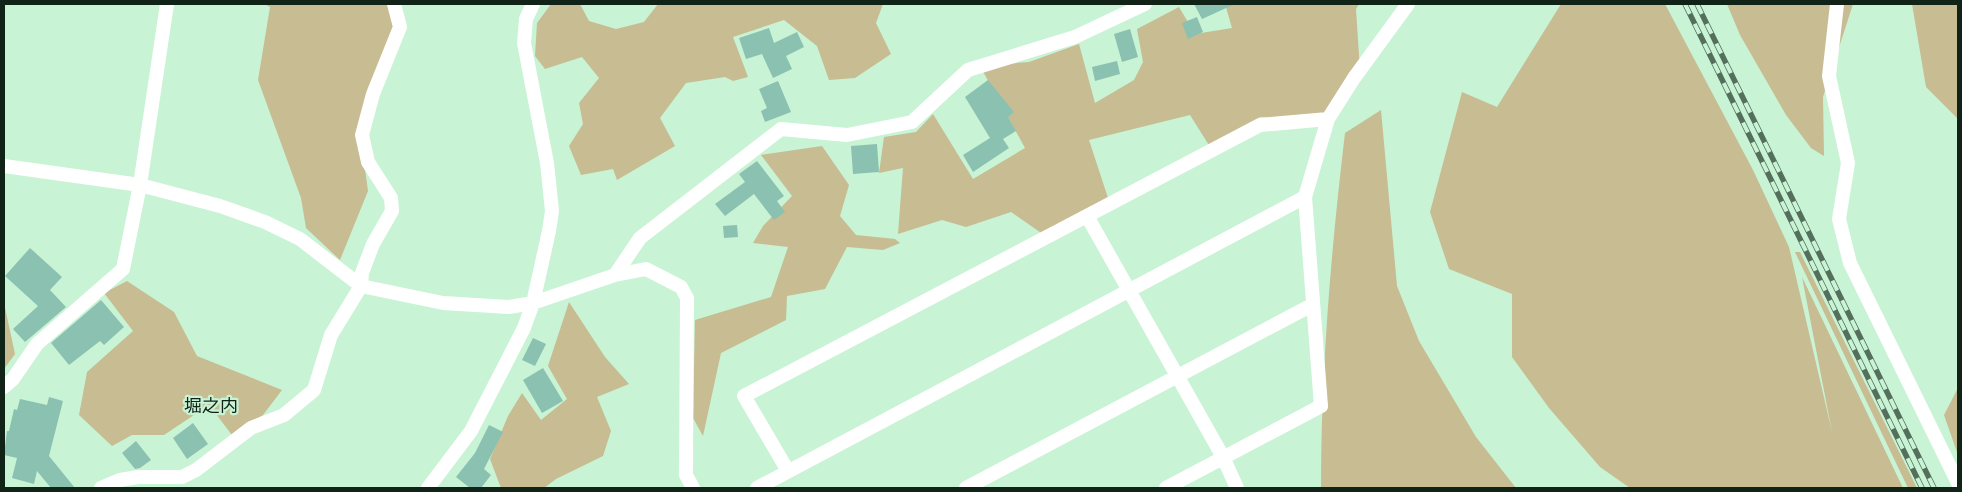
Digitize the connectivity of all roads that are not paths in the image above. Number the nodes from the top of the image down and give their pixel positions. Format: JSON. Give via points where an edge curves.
{"nodes":[{"id":1,"x":167,"y":4,"type":"edge"},
{"id":2,"x":394,"y":4,"type":"edge"},
{"id":3,"x":533,"y":4,"type":"edge"},
{"id":4,"x":1145,"y":4,"type":"edge"},
{"id":5,"x":1408,"y":4,"type":"edge"},
{"id":6,"x":1837,"y":4,"type":"edge"},
{"id":7,"x":1328,"y":119,"type":"junction"},
{"id":8,"x":4,"y":166,"type":"edge"},
{"id":9,"x":140,"y":185,"type":"junction"},
{"id":10,"x":1305,"y":197,"type":"junction"},
{"id":11,"x":1087,"y":216,"type":"junction"},
{"id":12,"x":615,"y":275,"type":"junction"},
{"id":13,"x":361,"y":286,"type":"junction"},
{"id":14,"x":1130,"y":290,"type":"junction"},
{"id":15,"x":533,"y":303,"type":"junction"},
{"id":16,"x":1312,"y":305,"type":"junction"},
{"id":17,"x":1178,"y":375,"type":"junction"},
{"id":18,"x":4,"y":387,"type":"edge"},
{"id":19,"x":1223,"y":457,"type":"junction"},
{"id":20,"x":788,"y":471,"type":"junction"},
{"id":21,"x":185,"y":483,"type":"edge"},
{"id":22,"x":1958,"y":483,"type":"edge"},
{"id":23,"x":100,"y":488,"type":"edge"},
{"id":24,"x":428,"y":488,"type":"edge"},
{"id":25,"x":692,"y":488,"type":"edge"},
{"id":26,"x":757,"y":488,"type":"edge"},
{"id":27,"x":966,"y":488,"type":"edge"},
{"id":28,"x":1166,"y":488,"type":"edge"},
{"id":29,"x":1237,"y":488,"type":"edge"}],
"edges":[{"from":1,"to":9,"type":"street"},
{"from":2,"to":13,"type":"street","via":[[400,27],[373,94],[362,135],[368,162],[391,198],[392,211],[373,244]]},
{"from":3,"to":15,"type":"street","via":[[526,19],[524,43],[547,163],[552,211]]},
{"from":4,"to":12,"type":"street","via":[[1075,38],[968,70],[912,122],[847,135],[781,128],[640,238]]},
{"from":5,"to":7,"type":"street"},
{"from":6,"to":22,"type":"street","via":[[1829,76],[1848,163],[1839,219],[1850,262]]},
{"from":7,"to":10,"type":"street"},
{"from":7,"to":11,"type":"street","via":[[1260,125]]},
{"from":8,"to":9,"type":"street"},
{"from":9,"to":13,"type":"street","via":[[220,206],[265,222],[300,239]]},
{"from":9,"to":18,"type":"street","via":[[123,269],[36,344]]},
{"from":10,"to":14,"type":"street"},
{"from":10,"to":16,"type":"street"},
{"from":11,"to":14,"type":"street"},
{"from":11,"to":20,"type":"street","via":[[744,396]]},
{"from":12,"to":15,"type":"street"},
{"from":12,"to":25,"type":"street","via":[[646,269],[681,287],[688,298],[686,476]]},
{"from":13,"to":15,"type":"street","via":[[443,303],[509,307]]},
{"from":13,"to":21,"type":"street","via":[[331,335],[314,390],[284,415],[251,428],[196,470]]},
{"from":14,"to":17,"type":"street"},
{"from":14,"to":20,"type":"street"},
{"from":15,"to":24,"type":"street","via":[[524,328],[471,431]]},
{"from":16,"to":17,"type":"street"},
{"from":16,"to":19,"type":"street","via":[[1321,406]]},
{"from":17,"to":19,"type":"street"},
{"from":17,"to":27,"type":"street"},
{"from":19,"to":28,"type":"street"},
{"from":19,"to":29,"type":"street"},
{"from":20,"to":26,"type":"street"},
{"from":21,"to":23,"type":"street","via":[[138,477]]}]}
